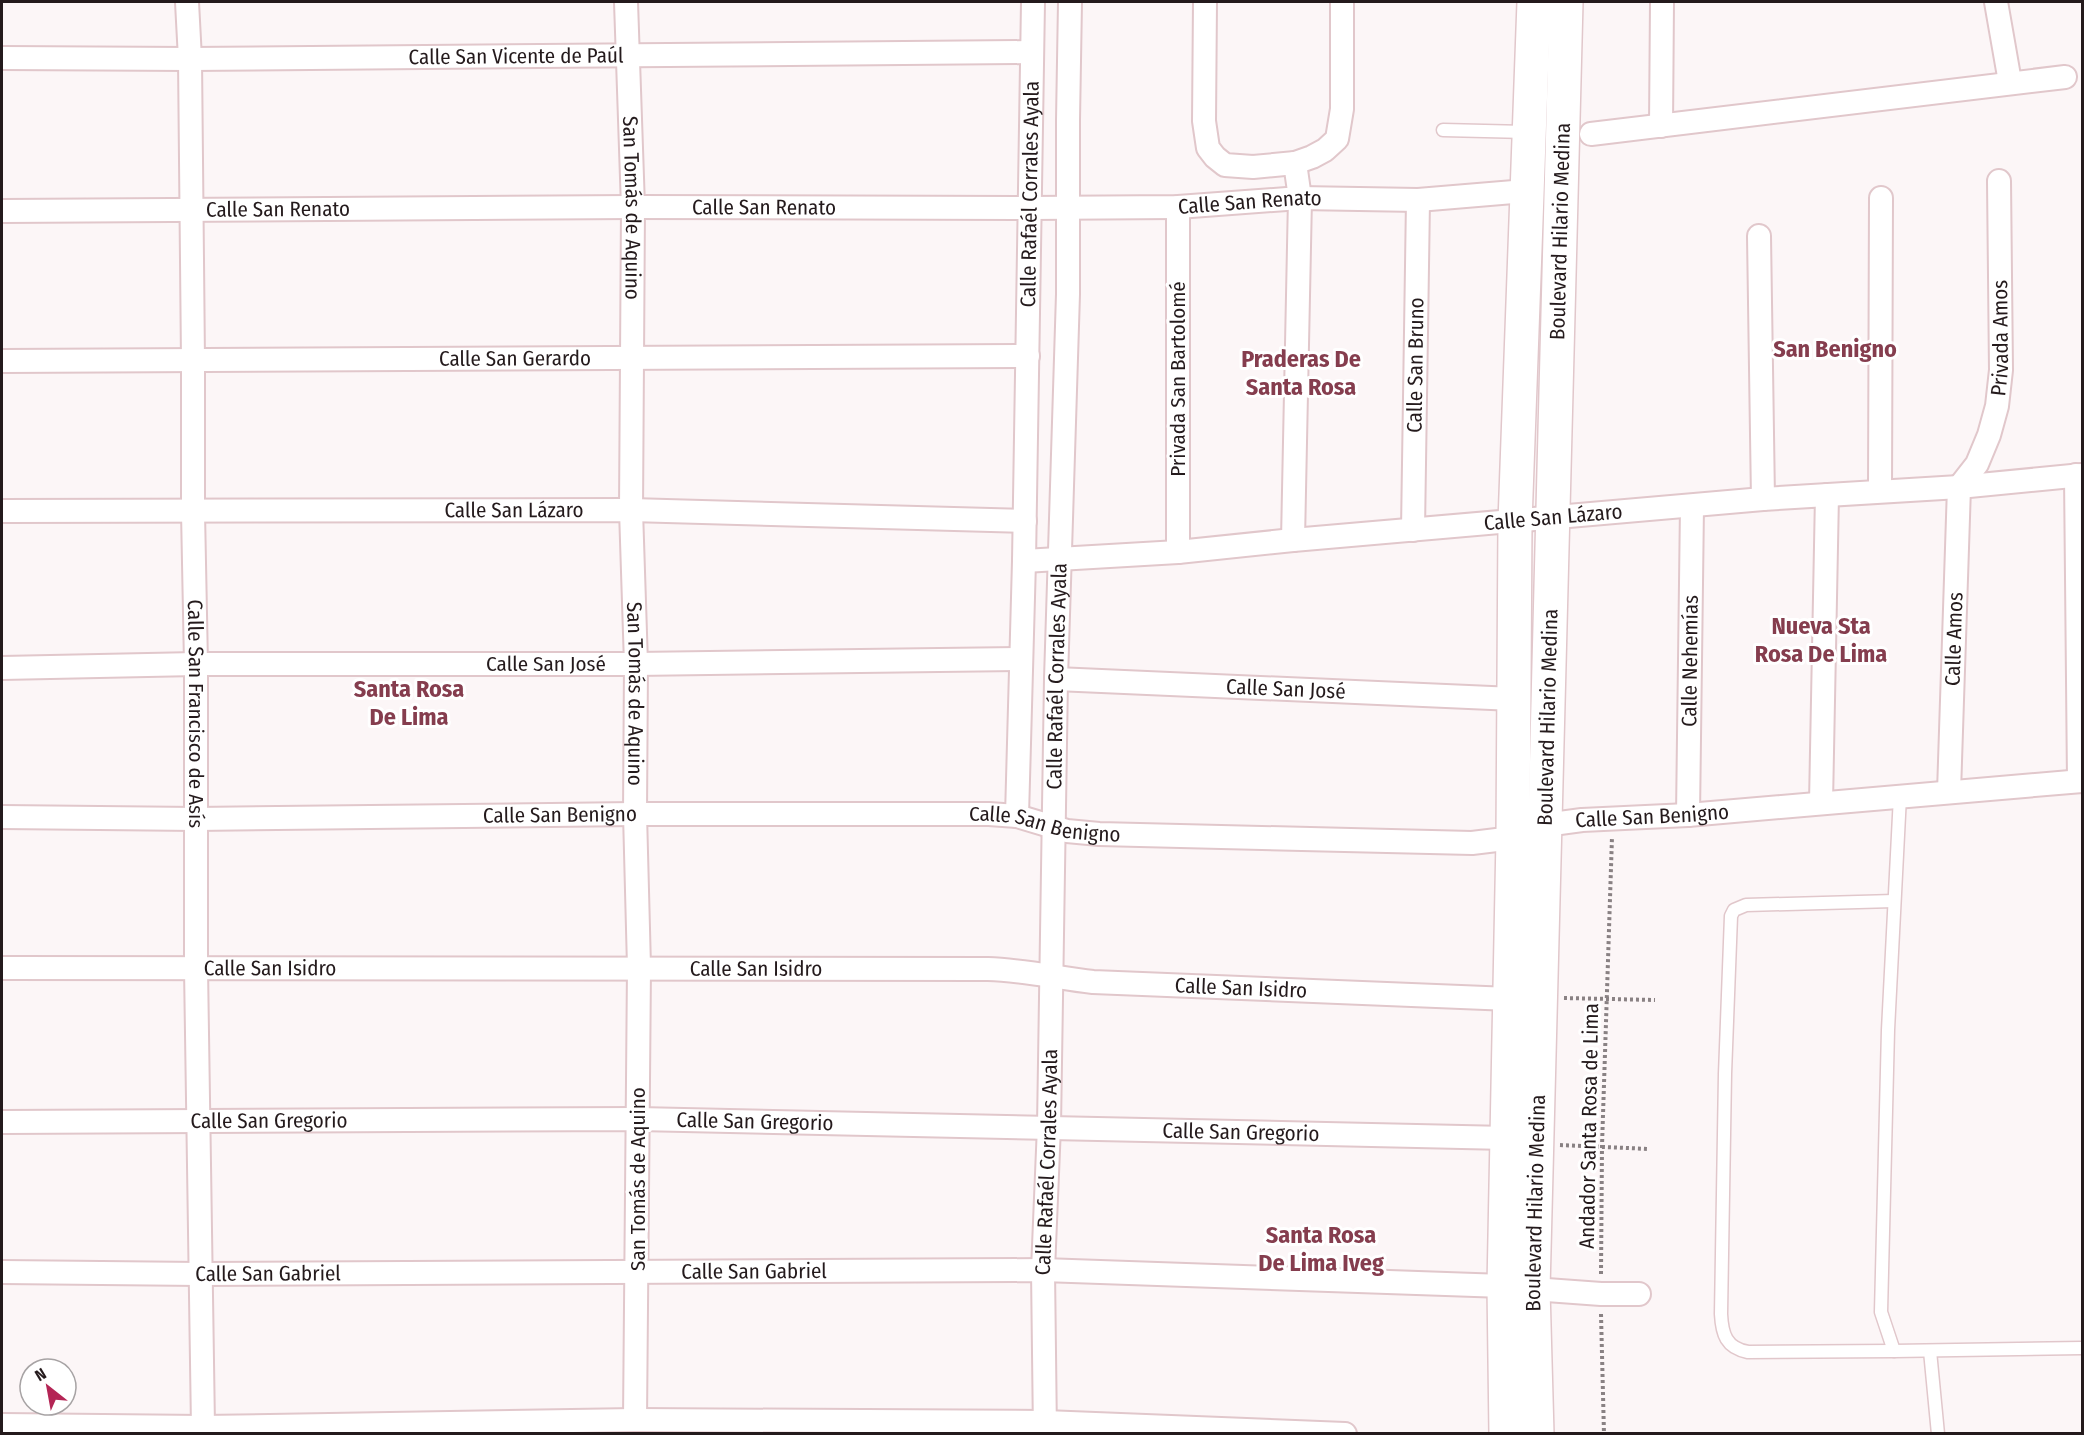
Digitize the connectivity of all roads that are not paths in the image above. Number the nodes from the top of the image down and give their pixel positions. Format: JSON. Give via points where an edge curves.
{"nodes":[{"id":1,"x":187,"y":2,"type":"edge"},
{"id":2,"x":626,"y":2,"type":"edge"},
{"id":3,"x":1033,"y":2,"type":"edge"},
{"id":4,"x":1070,"y":2,"type":"edge"},
{"id":5,"x":1204,"y":2,"type":"edge"},
{"id":6,"x":1342,"y":2,"type":"edge"},
{"id":7,"x":1534,"y":2,"type":"edge"},
{"id":8,"x":1566,"y":2,"type":"edge"},
{"id":9,"x":1662,"y":2,"type":"edge"},
{"id":10,"x":1996,"y":2,"type":"edge"},
{"id":11,"x":1032,"y":52,"type":"junction"},
{"id":12,"x":627,"y":57,"type":"junction"},
{"id":13,"x":2,"y":58,"type":"edge"},
{"id":14,"x":190,"y":59,"type":"junction"},
{"id":15,"x":2065,"y":76,"type":"dead end"},
{"id":16,"x":2010,"y":82,"type":"junction"},
{"id":17,"x":1661,"y":126,"type":"junction"},
{"id":18,"x":1443,"y":130,"type":"dead end"},
{"id":19,"x":1528,"y":132,"type":"junction"},
{"id":20,"x":1591,"y":134,"type":"dead end"},
{"id":21,"x":1295,"y":163,"type":"junction"},
{"id":22,"x":1253,"y":167,"type":"junction"},
{"id":23,"x":1999,"y":181,"type":"dead end"},
{"id":24,"x":1526,"y":190,"type":"junction"},
{"id":25,"x":1300,"y":198,"type":"junction"},
{"id":26,"x":1881,"y":198,"type":"dead end"},
{"id":27,"x":1418,"y":200,"type":"junction"},
{"id":28,"x":1254,"y":202,"type":"junction"},
{"id":29,"x":1069,"y":206,"type":"junction"},
{"id":30,"x":633,"y":207,"type":"junction"},
{"id":31,"x":1178,"y":207,"type":"junction"},
{"id":32,"x":1030,"y":208,"type":"junction"},
{"id":33,"x":191,"y":209,"type":"junction"},
{"id":34,"x":2,"y":211,"type":"edge"},
{"id":35,"x":1759,"y":236,"type":"dead end"},
{"id":36,"x":1028,"y":356,"type":"junction"},
{"id":37,"x":632,"y":360,"type":"junction"},
{"id":38,"x":2,"y":361,"type":"edge"},
{"id":39,"x":193,"y":361,"type":"junction"},
{"id":40,"x":2079,"y":475,"type":"edge"},
{"id":41,"x":1959,"y":487,"type":"junction"},
{"id":42,"x":1880,"y":490,"type":"junction"},
{"id":43,"x":1827,"y":495,"type":"junction"},
{"id":44,"x":1763,"y":499,"type":"junction"},
{"id":45,"x":1692,"y":506,"type":"junction"},
{"id":46,"x":632,"y":510,"type":"junction"},
{"id":47,"x":2,"y":511,"type":"edge"},
{"id":48,"x":193,"y":512,"type":"junction"},
{"id":49,"x":1553,"y":518,"type":"junction"},
{"id":50,"x":1024,"y":520,"type":"junction"},
{"id":51,"x":1515,"y":522,"type":"junction"},
{"id":52,"x":1413,"y":530,"type":"junction"},
{"id":53,"x":1293,"y":540,"type":"junction"},
{"id":54,"x":1178,"y":552,"type":"junction"},
{"id":55,"x":1060,"y":560,"type":"junction"},
{"id":56,"x":1024,"y":561,"type":"junction"},
{"id":57,"x":1020,"y":659,"type":"junction"},
{"id":58,"x":196,"y":664,"type":"junction"},
{"id":59,"x":636,"y":664,"type":"junction"},
{"id":60,"x":2,"y":668,"type":"edge"},
{"id":61,"x":1056,"y":679,"type":"junction"},
{"id":62,"x":1514,"y":699,"type":"junction"},
{"id":63,"x":2081,"y":781,"type":"edge"},
{"id":64,"x":1949,"y":792,"type":"junction"},
{"id":65,"x":1900,"y":796,"type":"junction"},
{"id":66,"x":1821,"y":803,"type":"junction"},
{"id":67,"x":635,"y":814,"type":"junction"},
{"id":68,"x":1688,"y":815,"type":"junction"},
{"id":69,"x":1017,"y":816,"type":"junction"},
{"id":70,"x":2,"y":817,"type":"edge"},
{"id":71,"x":196,"y":819,"type":"junction"},
{"id":72,"x":1545,"y":825,"type":"junction"},
{"id":73,"x":1054,"y":828,"type":"junction"},
{"id":74,"x":1513,"y":838,"type":"junction"},
{"id":75,"x":1894,"y":901,"type":"junction"},
{"id":76,"x":639,"y":967,"type":"junction"},
{"id":77,"x":2,"y":968,"type":"edge"},
{"id":78,"x":196,"y":968,"type":"junction"},
{"id":79,"x":1052,"y":977,"type":"junction"},
{"id":80,"x":1525,"y":998,"type":"junction"},
{"id":81,"x":638,"y":1119,"type":"junction"},
{"id":82,"x":198,"y":1121,"type":"junction"},
{"id":83,"x":2,"y":1122,"type":"edge"},
{"id":84,"x":1049,"y":1126,"type":"junction"},
{"id":85,"x":1507,"y":1138,"type":"junction"},
{"id":86,"x":638,"y":1270,"type":"junction"},
{"id":87,"x":1043,"y":1270,"type":"junction"},
{"id":88,"x":2,"y":1272,"type":"edge"},
{"id":89,"x":200,"y":1274,"type":"junction"},
{"id":90,"x":1519,"y":1288,"type":"junction"},
{"id":91,"x":1639,"y":1294,"type":"dead end"},
{"id":92,"x":2082,"y":1348,"type":"edge"},
{"id":93,"x":1894,"y":1351,"type":"junction"},
{"id":94,"x":1930,"y":1352,"type":"junction"},
{"id":95,"x":635,"y":1420,"type":"junction"},
{"id":96,"x":2,"y":1425,"type":"edge"},
{"id":97,"x":203,"y":1426,"type":"junction"},
{"id":98,"x":1009,"y":1428,"type":"edge"},
{"id":99,"x":1045,"y":1428,"type":"edge"},
{"id":100,"x":1250,"y":1432,"type":"edge"},
{"id":101,"x":1345,"y":1434,"type":"edge"},
{"id":102,"x":1506,"y":1434,"type":"edge"},
{"id":103,"x":1537,"y":1434,"type":"edge"},
{"id":104,"x":1938,"y":1434,"type":"edge"}],
"edges":[{"from":1,"to":14,"type":"street","name":"Calle San Francisco de Asís"},
{"from":2,"to":12,"type":"street","name":"San Tomás de Aquino"},
{"from":3,"to":11,"type":"street","name":"Calle Rafaél Corrales Ayala"},
{"from":4,"to":29,"type":"street","name":"Calle Rafaél Corrales Ayala"},
{"from":5,"to":22,"type":"street","via":[[1208,148],[1225,165]]},
{"from":6,"to":21,"type":"street","via":[[1342,109],[1337,139],[1325,150]]},
{"from":7,"to":19,"type":"main road","name":"Boulevard Hilario Medina"},
{"from":8,"to":49,"type":"main road","name":"Boulevard Hilario Medina"},
{"from":9,"to":17,"type":"street"},
{"from":10,"to":16,"type":"street"},
{"from":11,"to":12,"type":"street","name":"Calle San Vicente de Paúl"},
{"from":11,"to":32,"type":"street","name":"Calle Rafaél Corrales Ayala"},
{"from":12,"to":14,"type":"street","name":"Calle San Vicente de Paúl"},
{"from":12,"to":30,"type":"street","name":"San Tomás de Aquino"},
{"from":13,"to":14,"type":"street","name":"Calle San Vicente de Paúl"},
{"from":14,"to":33,"type":"street","name":"Calle San Francisco de Asís"},
{"from":15,"to":16,"type":"street"},
{"from":16,"to":17,"type":"street"},
{"from":17,"to":20,"type":"street"},
{"from":18,"to":19,"type":"lane"},
{"from":19,"to":24,"type":"main road","name":"Boulevard Hilario Medina"},
{"from":21,"to":22,"type":"street"},
{"from":21,"to":25,"type":"street"},
{"from":22,"to":28,"type":"street"},
{"from":23,"to":41,"type":"street","name":"Privada Amos","via":[[2001,370],[1997,406],[1977,464]]},
{"from":24,"to":27,"type":"street","name":"Calle San Renato"},
{"from":24,"to":51,"type":"main road","name":"Boulevard Hilario Medina"},
{"from":25,"to":27,"type":"street","name":"Calle San Renato"},
{"from":25,"to":28,"type":"street","name":"Calle San Renato"},
{"from":25,"to":53,"type":"street"},
{"from":26,"to":42,"type":"street"},
{"from":27,"to":52,"type":"street","name":"Calle San Bruno"},
{"from":28,"to":31,"type":"street","name":"Calle San Renato"},
{"from":29,"to":31,"type":"street","name":"Calle San Renato"},
{"from":29,"to":32,"type":"street","name":"Calle San Renato"},
{"from":29,"to":55,"type":"street","name":"Calle Rafaél Corrales Ayala"},
{"from":30,"to":32,"type":"street","name":"Calle San Renato"},
{"from":30,"to":33,"type":"street","name":"Calle San Renato"},
{"from":30,"to":37,"type":"street","name":"San Tomás de Aquino"},
{"from":31,"to":54,"type":"street","name":"Privada San Bartolomé"},
{"from":32,"to":36,"type":"street","name":"Calle Rafaél Corrales Ayala"},
{"from":33,"to":34,"type":"street","name":"Calle San Renato"},
{"from":33,"to":39,"type":"street","name":"Calle San Francisco de Asís"},
{"from":35,"to":44,"type":"street"},
{"from":36,"to":37,"type":"street","name":"Calle San Gerardo"},
{"from":36,"to":50,"type":"street","name":"Calle Rafaél Corrales Ayala"},
{"from":37,"to":39,"type":"street","name":"Calle San Gerardo"},
{"from":37,"to":46,"type":"street","name":"San Tomás de Aquino"},
{"from":38,"to":39,"type":"street","name":"Calle San Gerardo"},
{"from":39,"to":48,"type":"street","name":"Calle San Francisco de Asís"},
{"from":40,"to":41,"type":"street","name":"Calle San Lázaro"},
{"from":40,"to":63,"type":"street"},
{"from":41,"to":42,"type":"street","name":"Calle San Lázaro"},
{"from":41,"to":64,"type":"street","name":"Calle Amos"},
{"from":42,"to":43,"type":"street","name":"Calle San Lázaro"},
{"from":43,"to":44,"type":"street","name":"Calle San Lázaro"},
{"from":43,"to":66,"type":"street"},
{"from":44,"to":45,"type":"street","name":"Calle San Lázaro"},
{"from":45,"to":49,"type":"street","name":"Calle San Lázaro"},
{"from":45,"to":68,"type":"street","name":"Calle Nehemías"},
{"from":46,"to":48,"type":"street","name":"Calle San Lázaro"},
{"from":46,"to":50,"type":"street","name":"Calle San Lázaro"},
{"from":46,"to":59,"type":"street","name":"San Tomás de Aquino"},
{"from":47,"to":48,"type":"street","name":"Calle San Lázaro"},
{"from":48,"to":58,"type":"street","name":"Calle San Francisco de Asís"},
{"from":49,"to":51,"type":"street","name":"Calle San Lázaro"},
{"from":49,"to":72,"type":"main road","name":"Boulevard Hilario Medina"},
{"from":50,"to":56,"type":"street","name":"Calle Rafaél Corrales Ayala"},
{"from":51,"to":52,"type":"street","name":"Calle San Lázaro"},
{"from":51,"to":62,"type":"main road","name":"Boulevard Hilario Medina"},
{"from":52,"to":53,"type":"street","name":"Calle San Lázaro"},
{"from":53,"to":54,"type":"street","name":"Calle San Lázaro"},
{"from":54,"to":55,"type":"street","name":"Calle San Lázaro"},
{"from":55,"to":56,"type":"street","name":"Calle San Lázaro"},
{"from":55,"to":61,"type":"street","name":"Calle Rafaél Corrales Ayala"},
{"from":56,"to":57,"type":"street","name":"Calle Rafaél Corrales Ayala"},
{"from":57,"to":59,"type":"street","name":"Calle San José"},
{"from":57,"to":69,"type":"street","name":"Calle Rafaél Corrales Ayala"},
{"from":58,"to":59,"type":"street","name":"Calle San José"},
{"from":58,"to":60,"type":"street","name":"Calle San José"},
{"from":58,"to":71,"type":"street","name":"Calle San Francisco de Asís"},
{"from":59,"to":67,"type":"street","name":"San Tomás de Aquino"},
{"from":61,"to":62,"type":"street","name":"Calle San José"},
{"from":61,"to":73,"type":"street","name":"Calle Rafaél Corrales Ayala"},
{"from":62,"to":74,"type":"main road","name":"Boulevard Hilario Medina"},
{"from":63,"to":64,"type":"street","name":"Calle San Benigno"},
{"from":64,"to":65,"type":"street","name":"Calle San Benigno"},
{"from":65,"to":66,"type":"street","name":"Calle San Benigno"},
{"from":65,"to":75,"type":"lane"},
{"from":66,"to":68,"type":"street","name":"Calle San Benigno"},
{"from":67,"to":69,"type":"street","name":"Calle San Benigno"},
{"from":67,"to":71,"type":"street","name":"Calle San Benigno"},
{"from":67,"to":76,"type":"street","name":"San Tomás de Aquino"},
{"from":68,"to":72,"type":"street","name":"Calle San Benigno"},
{"from":69,"to":73,"type":"street","name":"Calle San Benigno"},
{"from":70,"to":71,"type":"street","name":"Calle San Benigno"},
{"from":71,"to":78,"type":"street","name":"Calle San Francisco de Asís"},
{"from":72,"to":74,"type":"street","name":"Calle San Benigno"},
{"from":72,"to":80,"type":"main road","name":"Boulevard Hilario Medina"},
{"from":73,"to":74,"type":"street","name":"Calle San Benigno","via":[[1099,834],[1472,843]]},
{"from":73,"to":79,"type":"street","name":"Calle Rafaél Corrales Ayala"},
{"from":74,"to":80,"type":"main road","name":"Boulevard Hilario Medina"},
{"from":75,"to":93,"type":"lane","via":[[1881,1312]]},
{"from":75,"to":93,"type":"lane","via":[[1746,905],[1734,910],[1731,916],[1720,1314],[1724,1335],[1737,1350]]},
{"from":76,"to":78,"type":"street","name":"Calle San Isidro"},
{"from":76,"to":79,"type":"street","name":"Calle San Isidro","via":[[1013,969]]},
{"from":76,"to":81,"type":"street","name":"San Tomás de Aquino"},
{"from":77,"to":78,"type":"street","name":"Calle San Isidro"},
{"from":78,"to":82,"type":"street","name":"Calle San Francisco de Asís"},
{"from":79,"to":80,"type":"street","name":"Calle San Isidro","via":[[1093,982]]},
{"from":79,"to":84,"type":"street","name":"Calle Rafaél Corrales Ayala"},
{"from":80,"to":85,"type":"main road","name":"Boulevard Hilario Medina"},
{"from":80,"to":90,"type":"main road","name":"Boulevard Hilario Medina","via":[[1539,1143]]},
{"from":81,"to":82,"type":"street","name":"Calle San Gregorio"},
{"from":81,"to":84,"type":"street","name":"Calle San Gregorio"},
{"from":81,"to":86,"type":"street","name":"San Tomás de Aquino"},
{"from":82,"to":83,"type":"street","name":"Calle San Gregorio"},
{"from":82,"to":89,"type":"street","name":"Calle San Francisco de Asís"},
{"from":84,"to":85,"type":"street","name":"Calle San Gregorio"},
{"from":84,"to":87,"type":"street","name":"Calle Rafaél Corrales Ayala"},
{"from":85,"to":90,"type":"main road","name":"Boulevard Hilario Medina"},
{"from":86,"to":87,"type":"street","name":"Calle San Gabriel"},
{"from":86,"to":89,"type":"street","name":"Calle San Gabriel"},
{"from":86,"to":95,"type":"street","name":"San Tomás de Aquino"},
{"from":87,"to":90,"type":"street","name":"Calle San Gabriel"},
{"from":87,"to":99,"type":"street","name":"Calle Rafaél Corrales Ayala"},
{"from":88,"to":89,"type":"street","name":"Calle San Gabriel"},
{"from":89,"to":97,"type":"street","name":"Calle San Francisco de Asís"},
{"from":90,"to":91,"type":"street","name":"Calle San Gabriel"},
{"from":90,"to":102,"type":"main road","name":"Boulevard Hilario Medina"},
{"from":90,"to":103,"type":"main road","name":"Boulevard Hilario Medina"},
{"from":92,"to":94,"type":"lane"},
{"from":93,"to":94,"type":"lane"},
{"from":94,"to":104,"type":"lane"},
{"from":95,"to":97,"type":"street"},
{"from":95,"to":98,"type":"street"},
{"from":96,"to":97,"type":"street"},
{"from":98,"to":99,"type":"street"},
{"from":99,"to":100,"type":"street"},
{"from":100,"to":101,"type":"street"}]}
